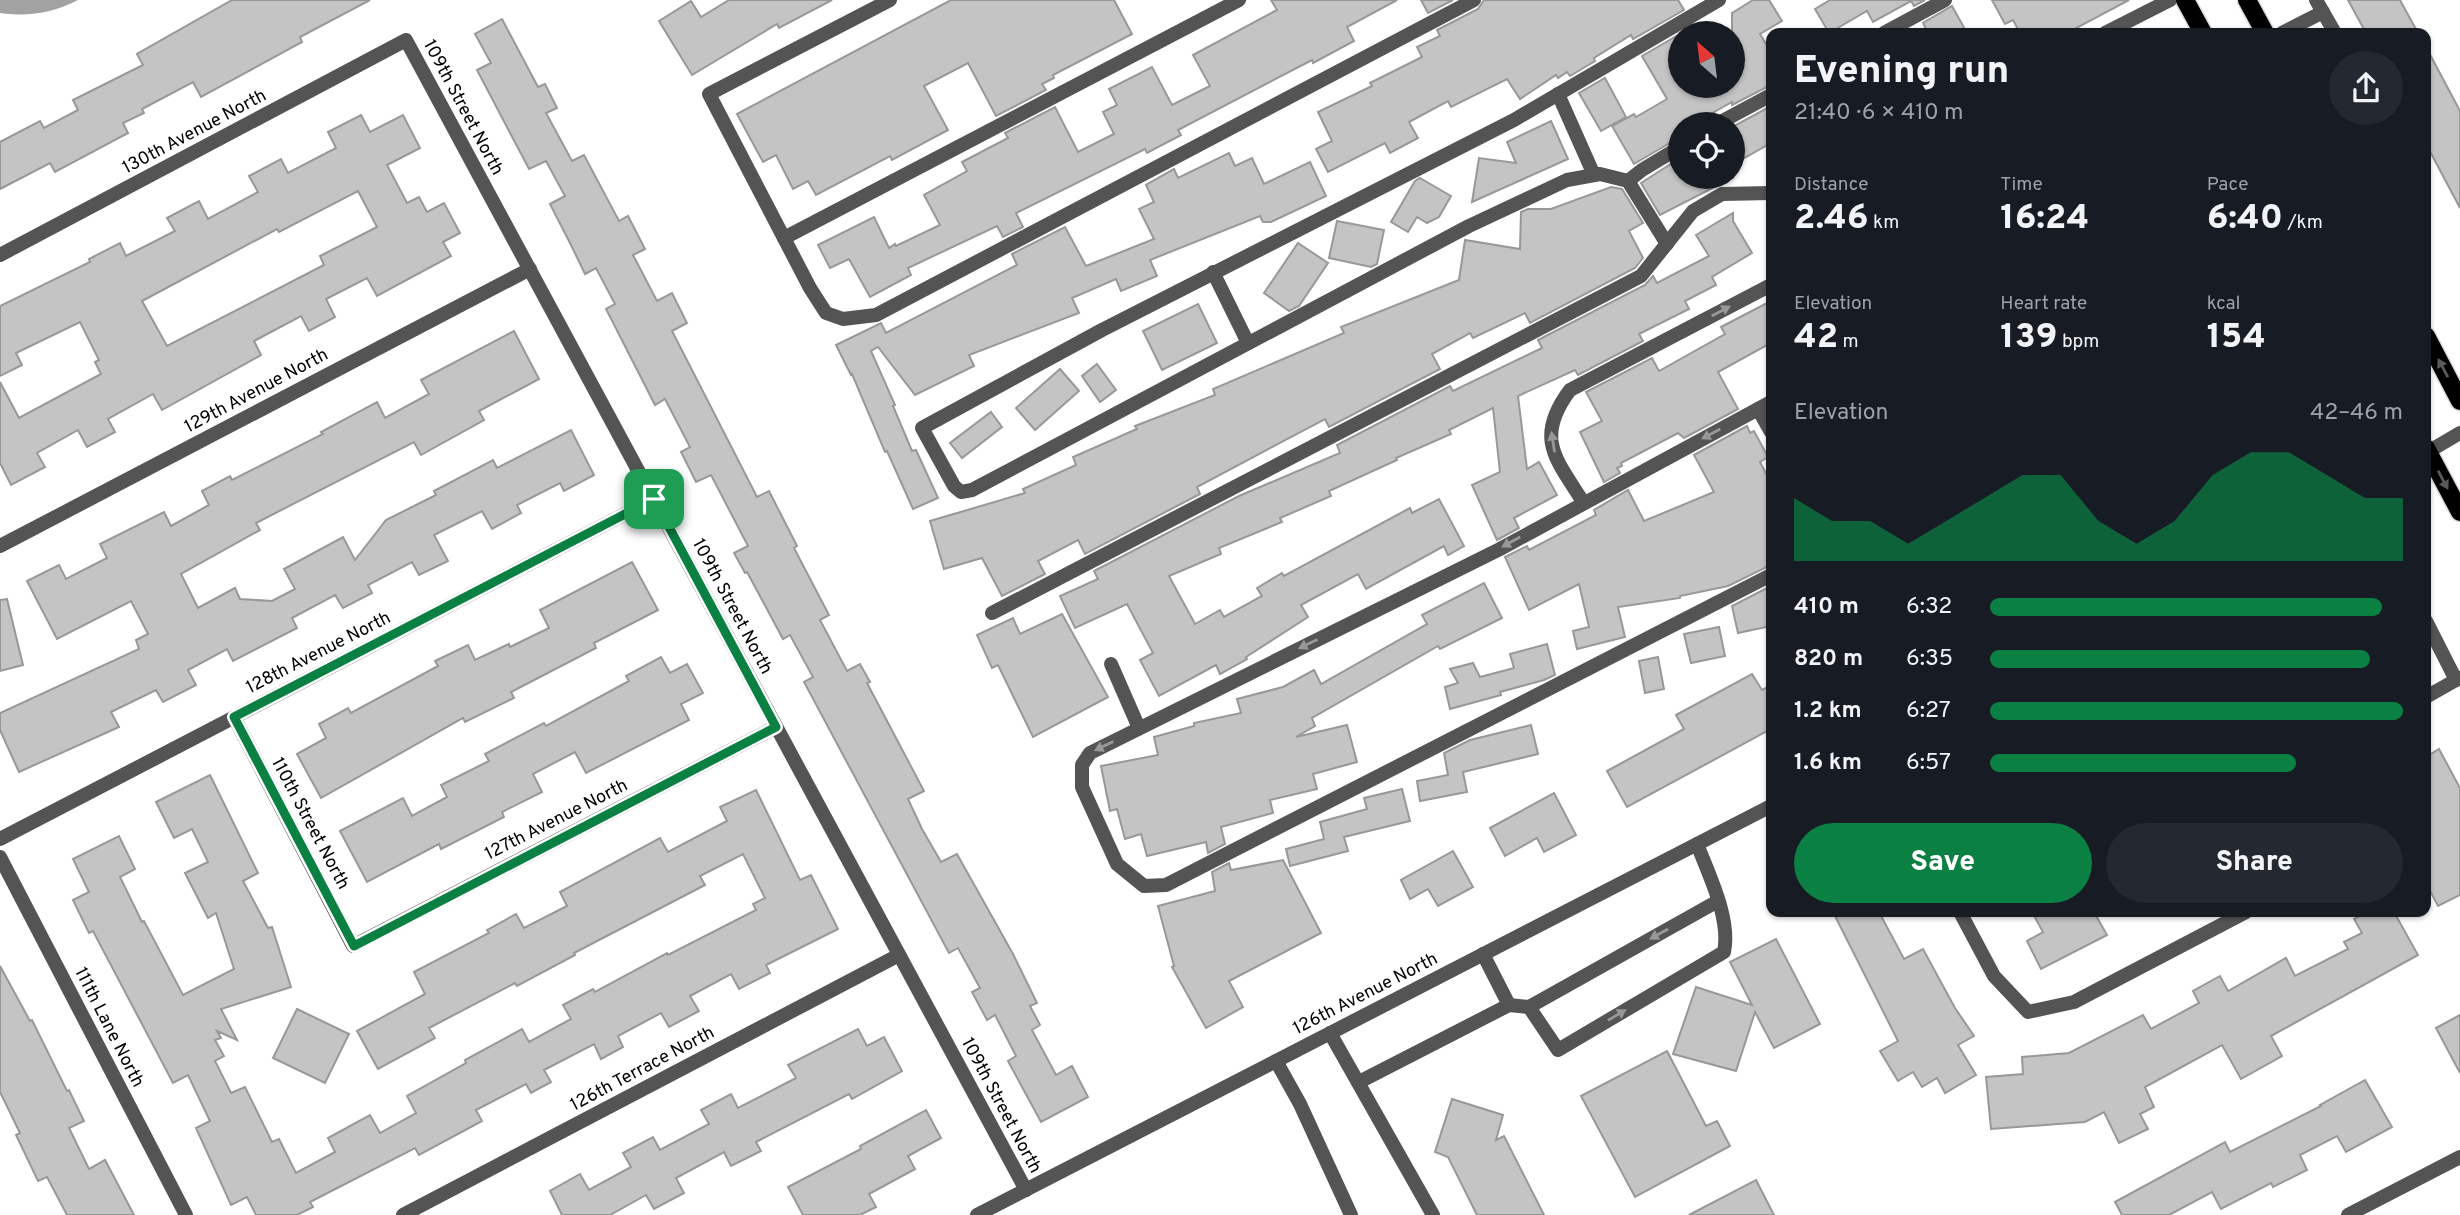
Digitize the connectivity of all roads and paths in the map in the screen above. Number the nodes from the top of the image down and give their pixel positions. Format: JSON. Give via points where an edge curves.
{"nodes":[{"id":1,"x":890,"y":0,"type":"edge"},
{"id":2,"x":1239,"y":0,"type":"edge"},
{"id":3,"x":1474,"y":0,"type":"edge"},
{"id":4,"x":1719,"y":0,"type":"edge"},
{"id":5,"x":1945,"y":0,"type":"edge"},
{"id":6,"x":2170,"y":0,"type":"edge"},
{"id":7,"x":2185,"y":0,"type":"edge"},
{"id":8,"x":2247,"y":0,"type":"edge"},
{"id":9,"x":2320,"y":6,"type":"edge"},
{"id":10,"x":1893,"y":28,"type":"edge"},
{"id":11,"x":2115,"y":28,"type":"edge"},
{"id":12,"x":2200,"y":28,"type":"edge"},
{"id":13,"x":2262,"y":28,"type":"edge"},
{"id":14,"x":2289,"y":28,"type":"edge"},
{"id":15,"x":2332,"y":28,"type":"edge"},
{"id":16,"x":407,"y":40,"type":"joint"},
{"id":17,"x":1558,"y":94,"type":"junction"},
{"id":18,"x":1766,"y":98,"type":"edge"},
{"id":19,"x":1739,"y":112,"type":"edge"},
{"id":20,"x":1668,"y":154,"type":"edge"},
{"id":21,"x":1594,"y":175,"type":"junction"},
{"id":22,"x":1628,"y":181,"type":"junction"},
{"id":23,"x":1766,"y":193,"type":"edge"},
{"id":24,"x":784,"y":238,"type":"junction"},
{"id":25,"x":1667,"y":244,"type":"junction"},
{"id":26,"x":0,"y":255,"type":"edge"},
{"id":27,"x":530,"y":269,"type":"junction"},
{"id":28,"x":1213,"y":272,"type":"junction"},
{"id":29,"x":1766,"y":288,"type":"edge"},
{"id":30,"x":1248,"y":343,"type":"junction"},
{"id":31,"x":2431,"y":346,"type":"edge"},
{"id":32,"x":2460,"y":401,"type":"edge"},
{"id":33,"x":1764,"y":405,"type":"edge"},
{"id":34,"x":2460,"y":433,"type":"edge"},
{"id":35,"x":2431,"y":448,"type":"edge"},
{"id":36,"x":2431,"y":460,"type":"edge"},
{"id":37,"x":654,"y":499,"type":"junction"},
{"id":38,"x":1583,"y":502,"type":"junction"},
{"id":39,"x":2460,"y":512,"type":"edge"},
{"id":40,"x":0,"y":545,"type":"edge"},
{"id":41,"x":1766,"y":578,"type":"edge"},
{"id":42,"x":992,"y":613,"type":"dead end"},
{"id":43,"x":2431,"y":630,"type":"edge"},
{"id":44,"x":1111,"y":664,"type":"dead end"},
{"id":45,"x":2458,"y":679,"type":"edge"},
{"id":46,"x":2431,"y":694,"type":"edge"},
{"id":47,"x":234,"y":717,"type":"junction"},
{"id":48,"x":776,"y":727,"type":"junction"},
{"id":49,"x":1139,"y":728,"type":"junction"},
{"id":50,"x":1766,"y":809,"type":"edge"},
{"id":51,"x":0,"y":839,"type":"edge"},
{"id":52,"x":1698,"y":844,"type":"junction"},
{"id":53,"x":0,"y":857,"type":"edge"},
{"id":54,"x":1718,"y":901,"type":"junction"},
{"id":55,"x":1963,"y":917,"type":"edge"},
{"id":56,"x":2236,"y":917,"type":"edge"},
{"id":57,"x":354,"y":946,"type":"joint"},
{"id":58,"x":1483,"y":954,"type":"junction"},
{"id":59,"x":899,"y":955,"type":"junction"},
{"id":60,"x":1509,"y":1005,"type":"junction"},
{"id":61,"x":1529,"y":1007,"type":"junction"},
{"id":62,"x":1330,"y":1033,"type":"junction"},
{"id":63,"x":1276,"y":1061,"type":"junction"},
{"id":64,"x":1359,"y":1082,"type":"junction"},
{"id":65,"x":2460,"y":1157,"type":"edge"},
{"id":66,"x":1026,"y":1190,"type":"junction"},
{"id":67,"x":186,"y":1215,"type":"edge"},
{"id":68,"x":403,"y":1215,"type":"edge"},
{"id":69,"x":977,"y":1215,"type":"edge"},
{"id":70,"x":1350,"y":1215,"type":"edge"},
{"id":71,"x":1433,"y":1215,"type":"edge"},
{"id":72,"x":2348,"y":1215,"type":"edge"}],
"edges":[{"from":1,"to":24,"type":"street","via":[[709,94]]},
{"from":2,"to":24,"type":"street"},
{"from":3,"to":24,"type":"street","via":[[876,314],[844,319],[826,313]]},
{"from":4,"to":17,"type":"street"},
{"from":5,"to":10,"type":"street"},
{"from":6,"to":11,"type":"street"},
{"from":7,"to":12,"type":"main road"},
{"from":8,"to":13,"type":"main road"},
{"from":9,"to":14,"type":"street"},
{"from":9,"to":15,"type":"street"},
{"from":16,"to":26,"type":"street","name":"130th Avenue North"},
{"from":16,"to":27,"type":"street","name":"109th Street North"},
{"from":17,"to":21,"type":"street"},
{"from":17,"to":28,"type":"street"},
{"from":18,"to":19,"type":"street"},
{"from":20,"to":22,"type":"street"},
{"from":21,"to":22,"type":"street"},
{"from":21,"to":30,"type":"street","via":[[1567,180],[1469,226]]},
{"from":22,"to":25,"type":"street"},
{"from":23,"to":25,"type":"street","via":[[1722,194],[1693,211]]},
{"from":25,"to":42,"type":"street","via":[[1641,276]]},
{"from":27,"to":37,"type":"street","name":"109th Street North"},
{"from":27,"to":40,"type":"street","name":"129th Avenue North"},
{"from":28,"to":30,"type":"street"},
{"from":28,"to":30,"type":"street","via":[[922,428],[954,486],[961,492],[972,490]]},
{"from":38,"to":29,"type":"street","one_way":true,"via":[[1555,459],[1551,429],[1556,408],[1570,390]]},
{"from":32,"to":31,"type":"main road","one_way":true},
{"from":33,"to":38,"type":"street","one_way":true},
{"from":34,"to":35,"type":"street"},
{"from":36,"to":39,"type":"main road","one_way":true},
{"from":37,"to":47,"type":"street","name":"128th Avenue North"},
{"from":37,"to":48,"type":"street","name":"109th Street North"},
{"from":38,"to":49,"type":"street","one_way":true,"via":[[1500,549]]},
{"from":49,"to":41,"type":"street","one_way":true,"via":[[1090,753],[1082,765],[1082,787],[1117,864],[1144,886],[1166,885]]},
{"from":43,"to":45,"type":"street"},
{"from":44,"to":49,"type":"street"},
{"from":45,"to":46,"type":"street"},
{"from":47,"to":51,"type":"street","name":"128th Avenue North"},
{"from":47,"to":57,"type":"street","name":"110th Street North"},
{"from":48,"to":57,"type":"street","name":"127th Avenue North"},
{"from":48,"to":59,"type":"street","name":"109th Street North"},
{"from":50,"to":52,"type":"street","name":"126th Avenue North"},
{"from":52,"to":54,"type":"street"},
{"from":52,"to":58,"type":"street","name":"126th Avenue North"},
{"from":53,"to":67,"type":"street","name":"111th Lane North"},
{"from":54,"to":61,"type":"street","one_way":true},
{"from":61,"to":54,"type":"street","one_way":true,"via":[[1558,1050],[1724,952]]},
{"from":55,"to":56,"type":"street","via":[[1994,976],[2028,1012],[2074,1002]]},
{"from":58,"to":60,"type":"street"},
{"from":58,"to":62,"type":"street","name":"126th Avenue North"},
{"from":59,"to":66,"type":"street","name":"109th Street North"},
{"from":59,"to":68,"type":"street","name":"126th Terrace North"},
{"from":60,"to":61,"type":"street"},
{"from":60,"to":64,"type":"street"},
{"from":62,"to":63,"type":"street","name":"126th Avenue North"},
{"from":62,"to":64,"type":"street"},
{"from":63,"to":66,"type":"street","name":"126th Avenue North"},
{"from":63,"to":70,"type":"street"},
{"from":64,"to":71,"type":"street"},
{"from":65,"to":72,"type":"street"},
{"from":66,"to":69,"type":"street","name":"126th Avenue North"}]}
